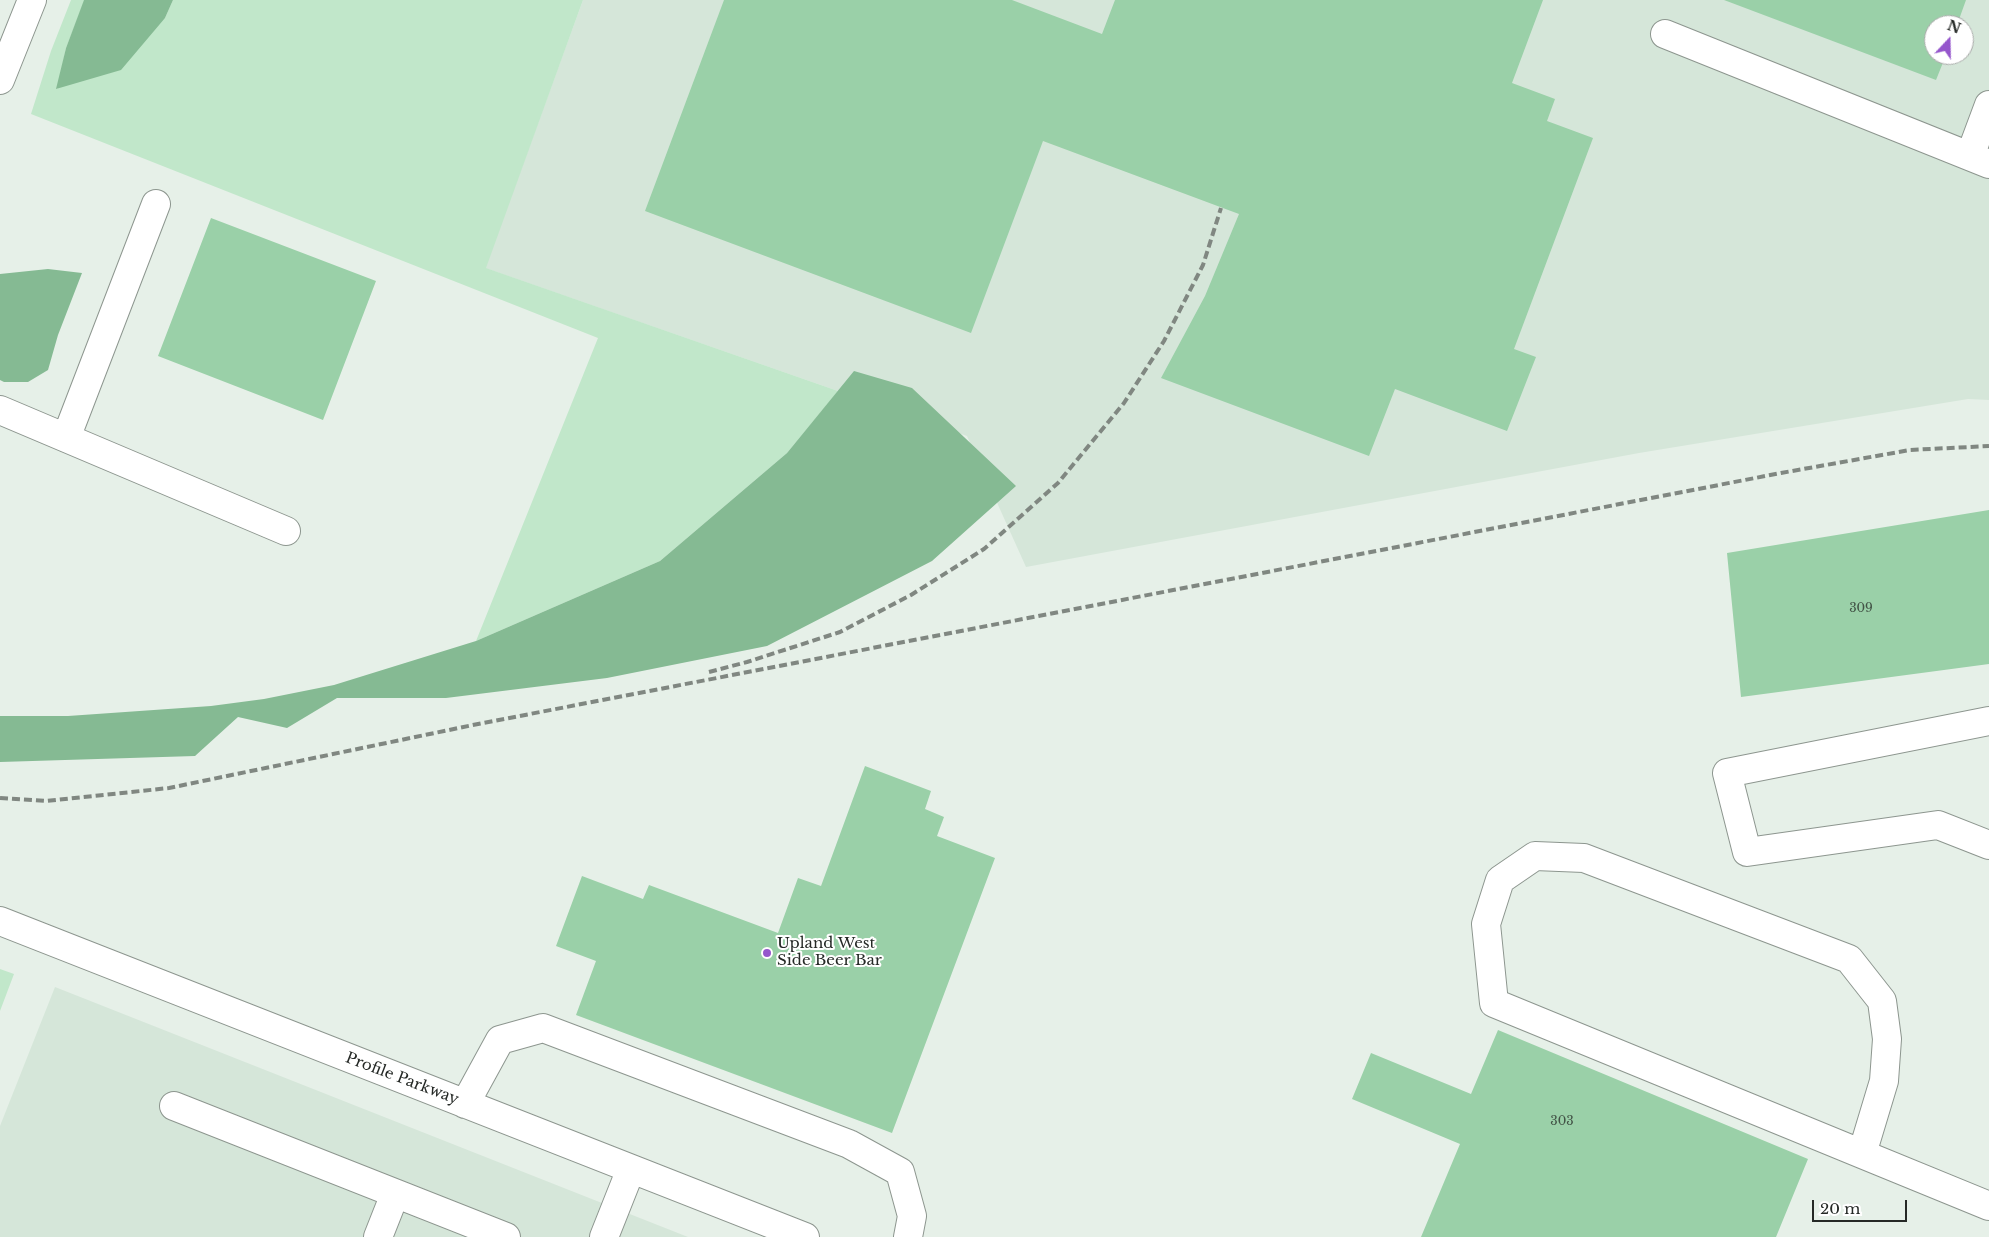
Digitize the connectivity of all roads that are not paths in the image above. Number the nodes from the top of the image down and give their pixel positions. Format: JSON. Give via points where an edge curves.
{"nodes":[{"id":1,"x":32,"y":0,"type":"edge"},
{"id":2,"x":1665,"y":34,"type":"dead end"},
{"id":3,"x":0,"y":80,"type":"edge"},
{"id":4,"x":1989,"y":105,"type":"edge"},
{"id":5,"x":1979,"y":160,"type":"edge"},
{"id":6,"x":156,"y":204,"type":"dead end"},
{"id":7,"x":0,"y":410,"type":"edge"},
{"id":8,"x":66,"y":438,"type":"junction"},
{"id":9,"x":286,"y":531,"type":"dead end"},
{"id":10,"x":1989,"y":721,"type":"edge"},
{"id":11,"x":1989,"y":845,"type":"edge"},
{"id":12,"x":0,"y":921,"type":"edge"},
{"id":13,"x":465,"y":1104,"type":"junction"},
{"id":14,"x":174,"y":1106,"type":"dead end"},
{"id":15,"x":1862,"y":1154,"type":"junction"},
{"id":16,"x":631,"y":1169,"type":"junction"},
{"id":17,"x":395,"y":1194,"type":"junction"},
{"id":18,"x":1989,"y":1206,"type":"edge"},
{"id":19,"x":378,"y":1237,"type":"edge"},
{"id":20,"x":506,"y":1237,"type":"edge"},
{"id":21,"x":604,"y":1237,"type":"edge"},
{"id":22,"x":805,"y":1237,"type":"edge"},
{"id":23,"x":908,"y":1237,"type":"edge"}],
"edges":[{"from":1,"to":3,"type":"street"},
{"from":2,"to":5,"type":"street"},
{"from":4,"to":5,"type":"street"},
{"from":6,"to":8,"type":"street"},
{"from":7,"to":8,"type":"street"},
{"from":8,"to":9,"type":"street"},
{"from":10,"to":11,"type":"street","via":[[1727,773],[1747,852],[1938,825]]},
{"from":12,"to":13,"type":"street","name":"Profile Parkway"},
{"from":13,"to":16,"type":"street","name":"Profile Parkway"},
{"from":13,"to":23,"type":"street","via":[[500,1040],[543,1028],[849,1144],[900,1172],[912,1216]]},
{"from":14,"to":17,"type":"street"},
{"from":15,"to":15,"type":"street","via":[[1494,1003],[1486,924],[1500,880],[1535,856],[1584,858],[1849,960],[1882,1001],[1886,1039],[1884,1081]]},
{"from":15,"to":18,"type":"street"},
{"from":16,"to":21,"type":"street"},
{"from":16,"to":22,"type":"street","name":"Profile Parkway"},
{"from":17,"to":19,"type":"street"},
{"from":17,"to":20,"type":"street"}]}
